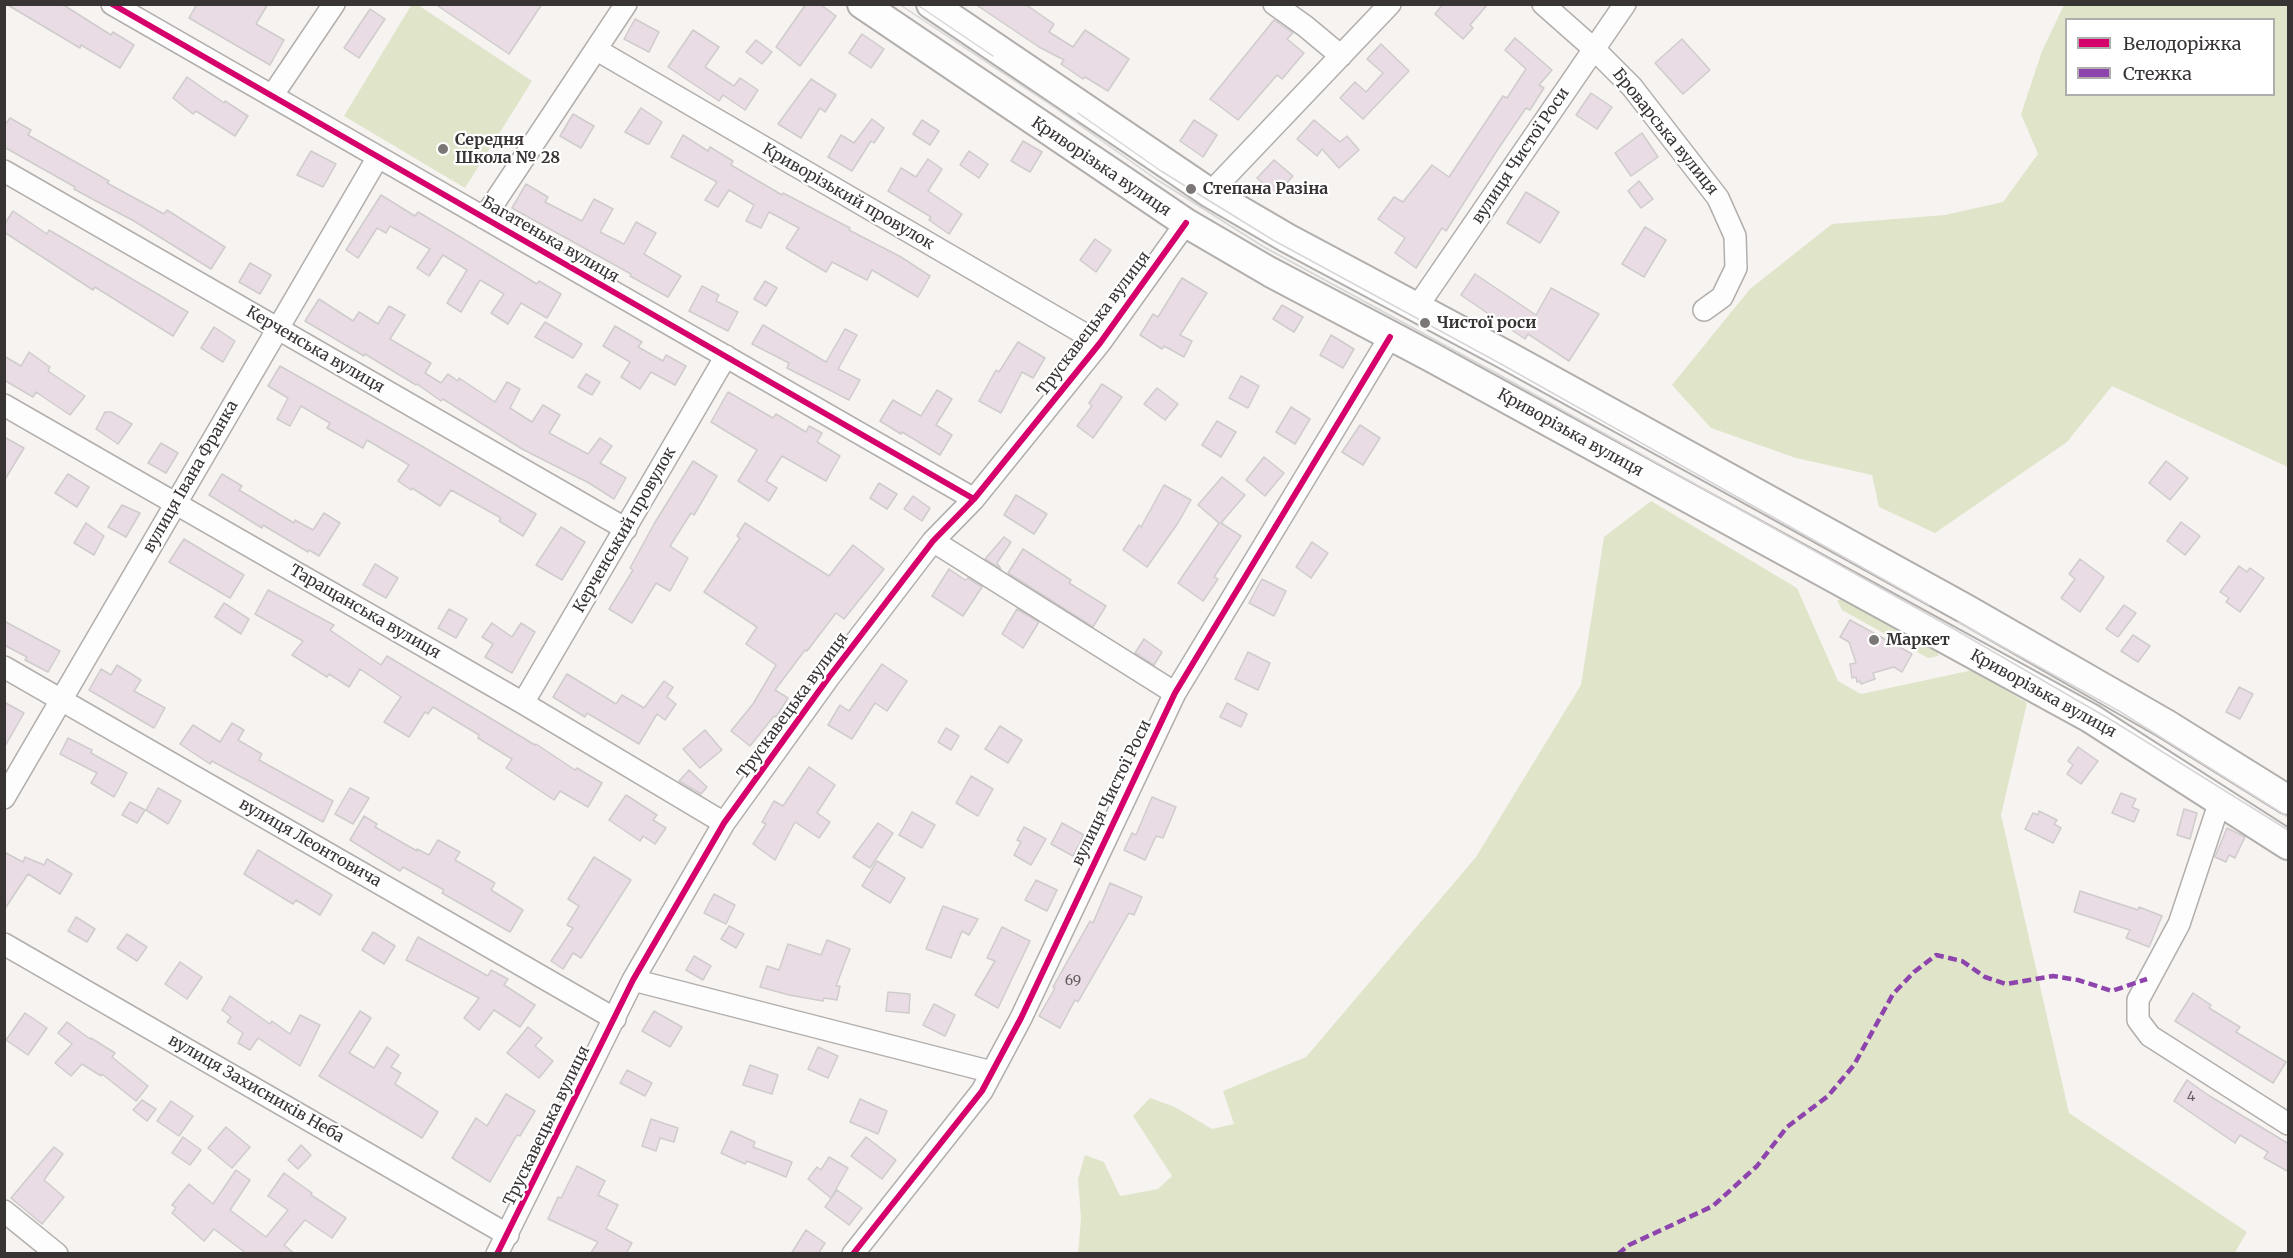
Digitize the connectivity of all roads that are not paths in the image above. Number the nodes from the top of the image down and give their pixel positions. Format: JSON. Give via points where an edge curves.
{"nodes":[{"id":1,"x":112,"y":4,"type":"edge"},
{"id":2,"x":334,"y":4,"type":"edge"},
{"id":3,"x":626,"y":4,"type":"edge"},
{"id":4,"x":862,"y":4,"type":"edge"},
{"id":5,"x":931,"y":4,"type":"edge"},
{"id":6,"x":1274,"y":4,"type":"edge"},
{"id":7,"x":1390,"y":4,"type":"edge"},
{"id":8,"x":1543,"y":4,"type":"edge"},
{"id":9,"x":1625,"y":4,"type":"edge"},
{"id":10,"x":1594,"y":49,"type":"junction"},
{"id":11,"x":597,"y":50,"type":"junction"},
{"id":12,"x":1341,"y":56,"type":"junction"},
{"id":13,"x":272,"y":96,"type":"junction"},
{"id":14,"x":378,"y":157,"type":"junction"},
{"id":15,"x":4,"y":171,"type":"edge"},
{"id":16,"x":1210,"y":193,"type":"junction"},
{"id":17,"x":484,"y":218,"type":"junction"},
{"id":18,"x":1186,"y":224,"type":"junction"},
{"id":19,"x":1417,"y":307,"type":"junction"},
{"id":20,"x":1704,"y":310,"type":"dead end"},
{"id":21,"x":278,"y":329,"type":"junction"},
{"id":22,"x":1390,"y":337,"type":"junction"},
{"id":23,"x":1100,"y":343,"type":"junction"},
{"id":24,"x":726,"y":356,"type":"junction"},
{"id":25,"x":4,"y":405,"type":"edge"},
{"id":26,"x":974,"y":499,"type":"junction"},
{"id":27,"x":176,"y":504,"type":"junction"},
{"id":28,"x":626,"y":529,"type":"junction"},
{"id":29,"x":933,"y":541,"type":"junction"},
{"id":30,"x":4,"y":667,"type":"edge"},
{"id":31,"x":1175,"y":693,"type":"junction"},
{"id":32,"x":62,"y":700,"type":"junction"},
{"id":33,"x":523,"y":703,"type":"junction"},
{"id":34,"x":4,"y":798,"type":"edge"},
{"id":35,"x":2289,"y":800,"type":"edge"},
{"id":36,"x":2220,"y":801,"type":"junction"},
{"id":37,"x":724,"y":823,"type":"junction"},
{"id":38,"x":2289,"y":845,"type":"edge"},
{"id":39,"x":4,"y":944,"type":"edge"},
{"id":40,"x":633,"y":980,"type":"junction"},
{"id":41,"x":615,"y":1019,"type":"junction"},
{"id":42,"x":992,"y":1072,"type":"junction"},
{"id":43,"x":2289,"y":1124,"type":"edge"},
{"id":44,"x":4,"y":1211,"type":"edge"},
{"id":45,"x":508,"y":1235,"type":"junction"},
{"id":46,"x":57,"y":1254,"type":"edge"},
{"id":47,"x":497,"y":1254,"type":"edge"},
{"id":48,"x":853,"y":1254,"type":"edge"}],
"edges":[{"from":1,"to":13,"type":"street","name":"Багатенька вулиця"},
{"from":2,"to":13,"type":"street"},
{"from":3,"to":11,"type":"street"},
{"from":4,"to":18,"type":"main road","name":"Криворізька вулиця"},
{"from":5,"to":16,"type":"main road"},
{"from":6,"to":12,"type":"street"},
{"from":7,"to":12,"type":"street"},
{"from":8,"to":10,"type":"street","name":"Броварська вулиця"},
{"from":9,"to":10,"type":"street","name":"вулиця Чистої Роси"},
{"from":10,"to":19,"type":"street","name":"вулиця Чистої Роси"},
{"from":10,"to":20,"type":"street","name":"Броварська вулиця","via":[[1632,87],[1718,198],[1735,236],[1736,268],[1722,297]]},
{"from":11,"to":17,"type":"street"},
{"from":11,"to":23,"type":"street","name":"Криворізький провулок"},
{"from":12,"to":16,"type":"street"},
{"from":13,"to":14,"type":"street","name":"Багатенька вулиця"},
{"from":14,"to":17,"type":"street","name":"Багатенька вулиця"},
{"from":14,"to":21,"type":"street","name":"вулиця Івана Франка"},
{"from":15,"to":21,"type":"street","name":"Керченська вулиця"},
{"from":16,"to":19,"type":"main road"},
{"from":17,"to":24,"type":"street","name":"Багатенька вулиця"},
{"from":18,"to":22,"type":"main road","name":"Криворізька вулиця"},
{"from":18,"to":23,"type":"street","name":"Трускавецька вулиця"},
{"from":19,"to":35,"type":"main road","via":[[1966,609]]},
{"from":21,"to":27,"type":"street","name":"вулиця Івана Франка"},
{"from":21,"to":28,"type":"street","name":"Керченська вулиця"},
{"from":22,"to":31,"type":"street","name":"вулиця Чистої Роси"},
{"from":22,"to":36,"type":"main road","name":"Криворізька вулиця","via":[[2090,718]]},
{"from":23,"to":26,"type":"street","name":"Трускавецька вулиця"},
{"from":24,"to":26,"type":"street","name":"Багатенька вулиця"},
{"from":24,"to":28,"type":"street","name":"Керченський провулок"},
{"from":25,"to":27,"type":"street","name":"Таращанська вулиця"},
{"from":26,"to":29,"type":"street","name":"Трускавецька вулиця"},
{"from":27,"to":32,"type":"street","name":"вулиця Івана Франка"},
{"from":27,"to":33,"type":"street","name":"Таращанська вулиця"},
{"from":28,"to":33,"type":"street","name":"Керченський провулок"},
{"from":29,"to":31,"type":"street"},
{"from":29,"to":37,"type":"street","name":"Трускавецька вулиця"},
{"from":30,"to":32,"type":"street","name":"вулиця Леонтовича"},
{"from":31,"to":42,"type":"street","name":"вулиця Чистої Роси","via":[[1022,1018]]},
{"from":32,"to":34,"type":"street","name":"вулиця Івана Франка"},
{"from":32,"to":41,"type":"street","name":"вулиця Леонтовича"},
{"from":33,"to":37,"type":"street","name":"Таращанська вулиця"},
{"from":36,"to":38,"type":"main road","name":"Криворізька вулиця"},
{"from":36,"to":43,"type":"street","via":[[2179,924],[2138,1000],[2138,1020],[2150,1036]]},
{"from":37,"to":40,"type":"street","name":"Трускавецька вулиця"},
{"from":39,"to":45,"type":"street","name":"вулиця Захисників Неба"},
{"from":40,"to":41,"type":"street","name":"Трускавецька вулиця"},
{"from":40,"to":42,"type":"street"},
{"from":41,"to":45,"type":"street","name":"Трускавецька вулиця"},
{"from":42,"to":48,"type":"street","name":"вулиця Чистої Роси","via":[[982,1091]]},
{"from":44,"to":46,"type":"street"},
{"from":45,"to":47,"type":"street","name":"Трускавецька вулиця"}]}
